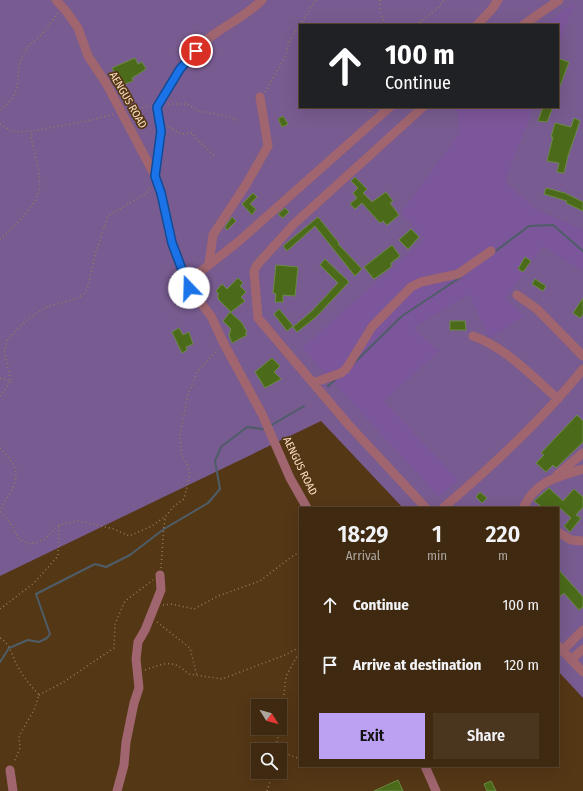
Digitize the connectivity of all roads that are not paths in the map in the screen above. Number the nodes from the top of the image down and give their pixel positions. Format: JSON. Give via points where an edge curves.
{"nodes":[{"id":1,"x":262,"y":0,"type":"edge"},
{"id":2,"x":498,"y":0,"type":"edge"},
{"id":3,"x":559,"y":0,"type":"edge"},
{"id":4,"x":59,"y":3,"type":"edge"},
{"id":5,"x":478,"y":24,"type":"edge"},
{"id":6,"x":523,"y":24,"type":"edge"},
{"id":7,"x":260,"y":97,"type":"road end"},
{"id":8,"x":389,"y":108,"type":"edge"},
{"id":9,"x":422,"y":108,"type":"edge"},
{"id":10,"x":155,"y":176,"type":"junction"},
{"id":11,"x":491,"y":251,"type":"dead end"},
{"id":12,"x":209,"y":263,"type":"junction"},
{"id":13,"x":189,"y":288,"type":"junction"},
{"id":14,"x":517,"y":295,"type":"dead end"},
{"id":15,"x":473,"y":336,"type":"dead end"},
{"id":16,"x":583,"y":356,"type":"edge"},
{"id":17,"x":583,"y":369,"type":"edge"},
{"id":18,"x":313,"y":383,"type":"junction"},
{"id":19,"x":558,"y":399,"type":"junction"},
{"id":20,"x":583,"y":453,"type":"edge"},
{"id":21,"x":583,"y":469,"type":"edge"},
{"id":22,"x":553,"y":478,"type":"junction"},
{"id":23,"x":306,"y":507,"type":"edge"},
{"id":24,"x":425,"y":507,"type":"edge"},
{"id":25,"x":444,"y":507,"type":"edge"},
{"id":26,"x":525,"y":507,"type":"edge"},
{"id":27,"x":559,"y":533,"type":"edge"},
{"id":28,"x":583,"y":541,"type":"edge"},
{"id":29,"x":160,"y":575,"type":"road end"},
{"id":30,"x":583,"y":630,"type":"edge"},
{"id":31,"x":560,"y":649,"type":"edge"},
{"id":32,"x":583,"y":649,"type":"edge"},
{"id":33,"x":571,"y":660,"type":"junction"},
{"id":34,"x":583,"y":672,"type":"edge"},
{"id":35,"x":425,"y":767,"type":"edge"},
{"id":36,"x":10,"y":770,"type":"road end"},
{"id":37,"x":14,"y":791,"type":"edge"},
{"id":38,"x":117,"y":791,"type":"edge"},
{"id":39,"x":436,"y":791,"type":"edge"}],
"edges":[{"from":1,"to":10,"type":"street","via":[[203,42],[180,69],[159,104],[161,131]]},
{"from":2,"to":5,"type":"street"},
{"from":3,"to":6,"type":"street"},
{"from":4,"to":10,"type":"street","name":"AENGUS ROAD","via":[[78,28],[88,56],[106,83]]},
{"from":7,"to":12,"type":"street","via":[[268,146],[248,183],[212,235]]},
{"from":8,"to":12,"type":"street","via":[[238,242]]},
{"from":9,"to":18,"type":"street","via":[[294,224],[254,271],[258,318]]},
{"from":10,"to":13,"type":"street","name":"AENGUS ROAD","via":[[172,243]]},
{"from":11,"to":18,"type":"street","via":[[458,274],[414,284],[372,327],[346,369]]},
{"from":12,"to":13,"type":"street","via":[[191,279]]},
{"from":13,"to":23,"type":"street","name":"AENGUS ROAD","via":[[211,316]]},
{"from":14,"to":16,"type":"street","via":[[537,309]]},
{"from":15,"to":19,"type":"street","via":[[492,345]]},
{"from":17,"to":19,"type":"street"},
{"from":18,"to":24,"type":"street"},
{"from":19,"to":25,"type":"street","via":[[502,456]]},
{"from":20,"to":22,"type":"street"},
{"from":21,"to":22,"type":"street"},
{"from":22,"to":26,"type":"street","via":[[536,488]]},
{"from":27,"to":28,"type":"street","via":[[571,540]]},
{"from":29,"to":38,"type":"street","via":[[161,590],[138,642],[136,659],[139,688],[132,709],[124,765]]},
{"from":30,"to":31,"type":"street"},
{"from":31,"to":33,"type":"street"},
{"from":32,"to":33,"type":"street"},
{"from":33,"to":34,"type":"street"},
{"from":35,"to":39,"type":"street"},
{"from":36,"to":37,"type":"street"}]}
